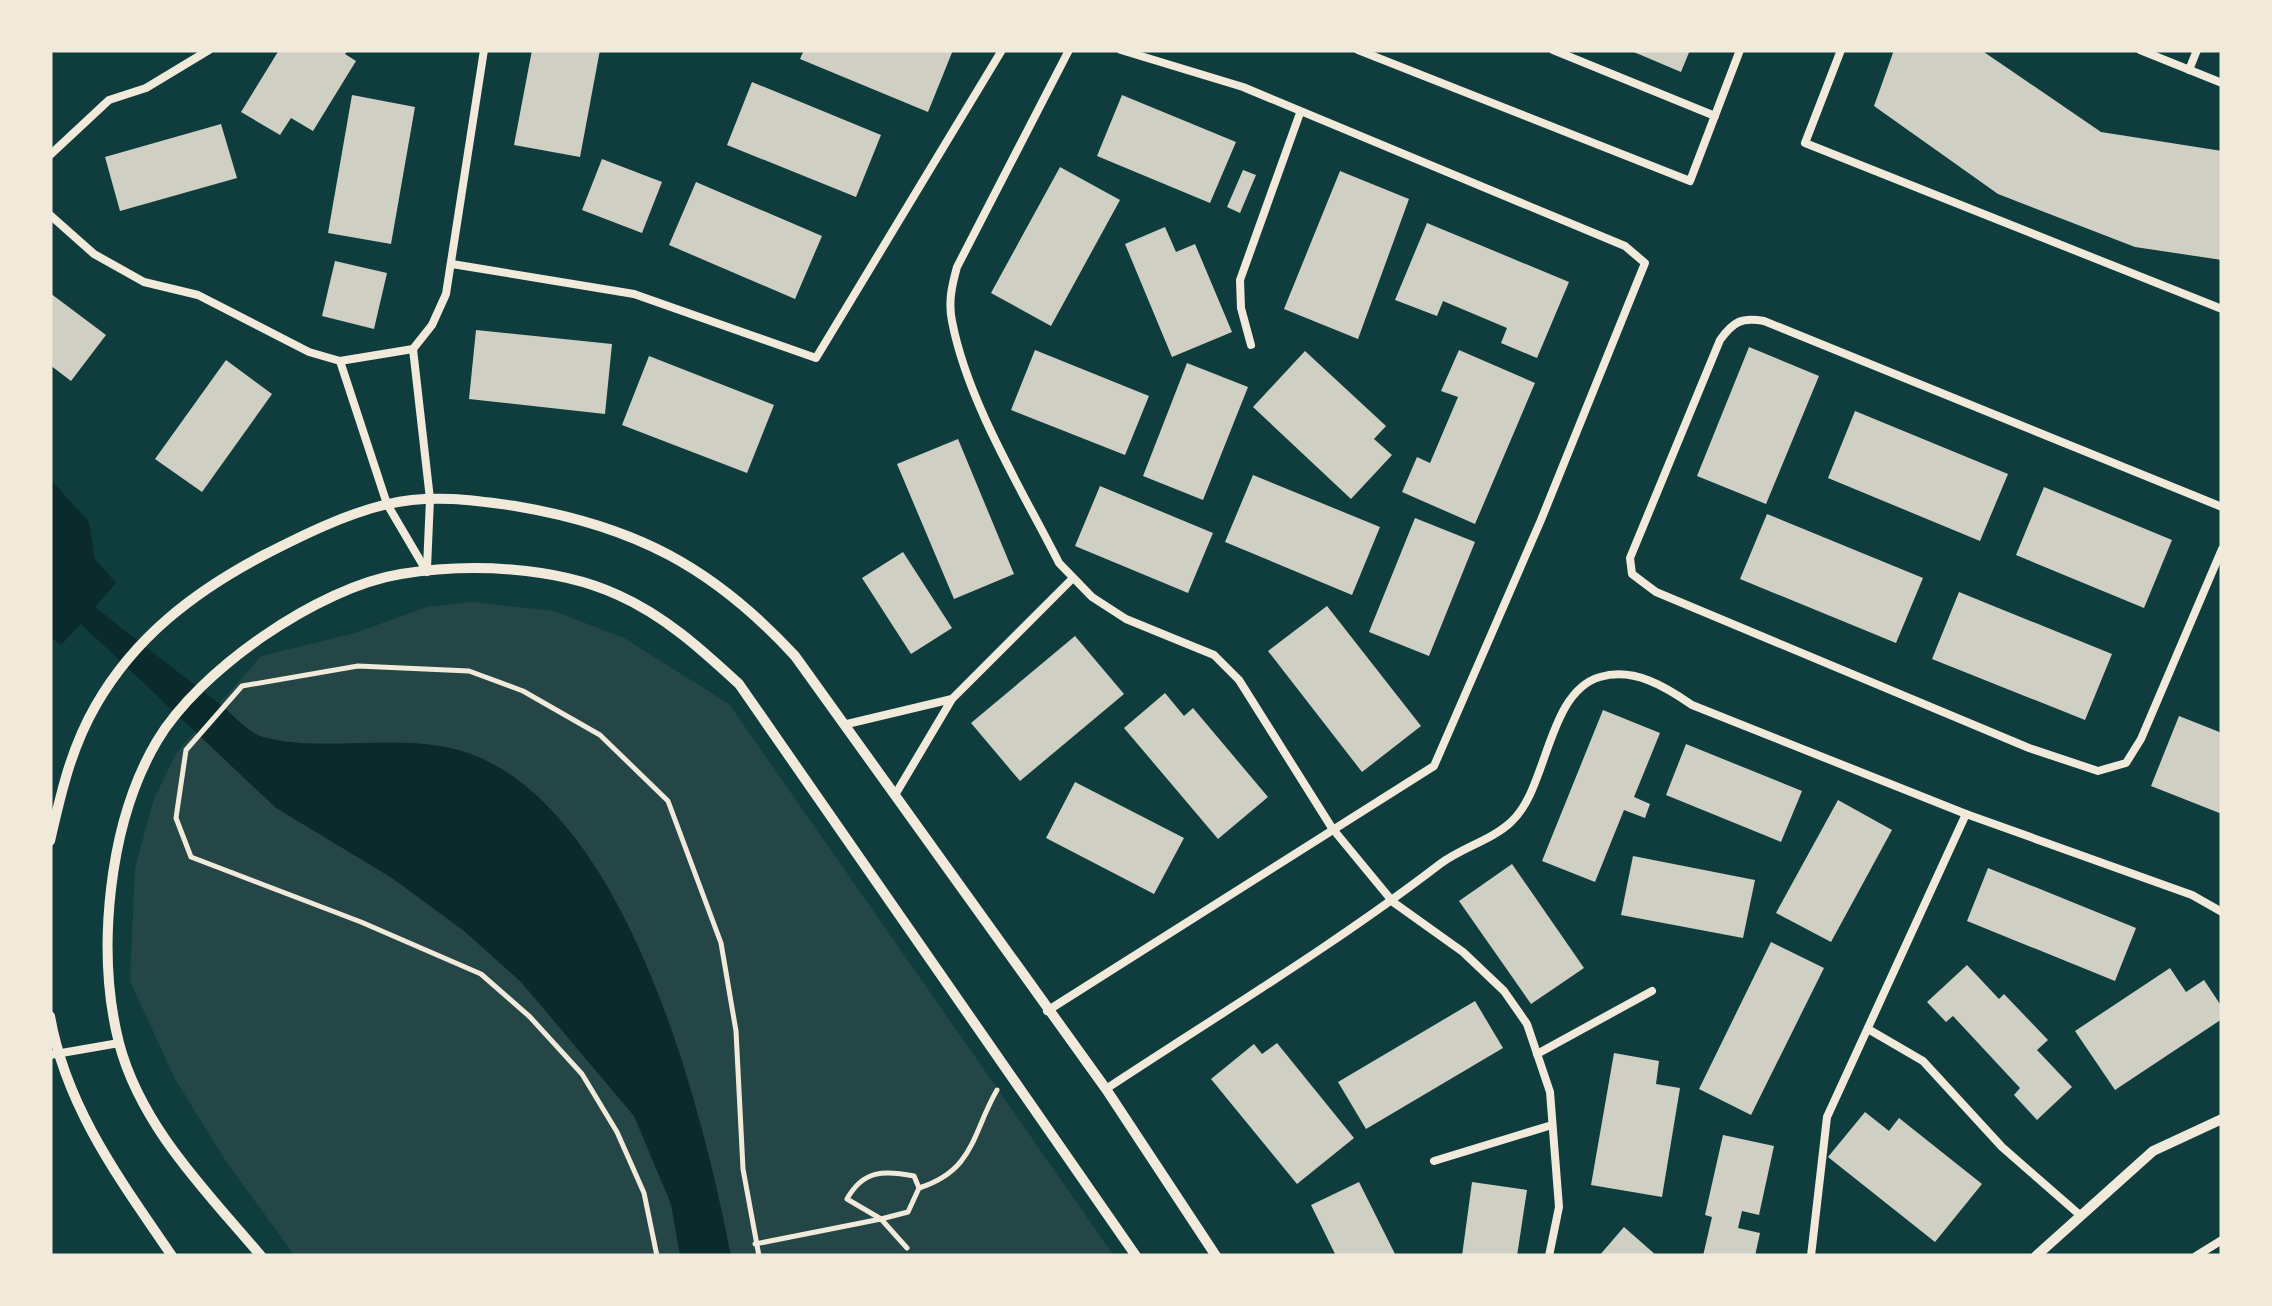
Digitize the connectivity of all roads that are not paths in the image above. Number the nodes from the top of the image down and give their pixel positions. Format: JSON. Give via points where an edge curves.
{"nodes":[{"id":1,"x":209,"y":50,"type":"edge"},
{"id":2,"x":484,"y":50,"type":"edge"},
{"id":3,"x":1002,"y":50,"type":"edge"},
{"id":4,"x":1069,"y":50,"type":"edge"},
{"id":5,"x":1122,"y":50,"type":"edge"},
{"id":6,"x":1358,"y":50,"type":"edge"},
{"id":7,"x":1553,"y":50,"type":"edge"},
{"id":8,"x":1740,"y":50,"type":"edge"},
{"id":9,"x":1841,"y":50,"type":"edge"},
{"id":10,"x":2140,"y":50,"type":"edge"},
{"id":11,"x":2171,"y":50,"type":"edge"},
{"id":12,"x":2197,"y":50,"type":"edge"},
{"id":13,"x":2166,"y":61,"type":"junction"},
{"id":14,"x":2189,"y":70,"type":"junction"},
{"id":15,"x":2222,"y":83,"type":"edge"},
{"id":16,"x":1300,"y":113,"type":"junction"},
{"id":17,"x":1715,"y":116,"type":"junction"},
{"id":18,"x":50,"y":155,"type":"edge"},
{"id":19,"x":50,"y":215,"type":"edge"},
{"id":20,"x":452,"y":264,"type":"junction"},
{"id":21,"x":2222,"y":308,"type":"edge"},
{"id":22,"x":1251,"y":346,"type":"dead end"},
{"id":23,"x":413,"y":349,"type":"junction"},
{"id":24,"x":340,"y":360,"type":"junction"},
{"id":25,"x":430,"y":499,"type":"junction"},
{"id":26,"x":387,"y":504,"type":"junction"},
{"id":27,"x":2222,"y":507,"type":"edge"},
{"id":28,"x":2222,"y":549,"type":"edge"},
{"id":29,"x":427,"y":572,"type":"junction"},
{"id":30,"x":1072,"y":579,"type":"junction"},
{"id":31,"x":952,"y":699,"type":"junction"},
{"id":32,"x":847,"y":724,"type":"junction"},
{"id":33,"x":895,"y":795,"type":"junction"},
{"id":34,"x":1966,"y":814,"type":"junction"},
{"id":35,"x":1332,"y":828,"type":"junction"},
{"id":36,"x":50,"y":841,"type":"edge"},
{"id":37,"x":1393,"y":902,"type":"junction"},
{"id":38,"x":2222,"y":912,"type":"edge"},
{"id":39,"x":1652,"y":991,"type":"dead end"},
{"id":40,"x":1048,"y":1010,"type":"junction"},
{"id":41,"x":50,"y":1016,"type":"edge"},
{"id":42,"x":1868,"y":1028,"type":"junction"},
{"id":43,"x":120,"y":1044,"type":"junction"},
{"id":44,"x":54,"y":1054,"type":"edge"},
{"id":45,"x":1537,"y":1054,"type":"junction"},
{"id":46,"x":1106,"y":1089,"type":"junction"},
{"id":47,"x":2222,"y":1119,"type":"edge"},
{"id":48,"x":1552,"y":1125,"type":"junction"},
{"id":49,"x":1434,"y":1161,"type":"dead end"},
{"id":50,"x":2081,"y":1216,"type":"junction"},
{"id":51,"x":2222,"y":1240,"type":"edge"},
{"id":52,"x":172,"y":1256,"type":"edge"},
{"id":53,"x":261,"y":1256,"type":"edge"},
{"id":54,"x":1136,"y":1256,"type":"edge"},
{"id":55,"x":1216,"y":1256,"type":"edge"},
{"id":56,"x":1548,"y":1256,"type":"edge"},
{"id":57,"x":1811,"y":1256,"type":"edge"},
{"id":58,"x":2036,"y":1256,"type":"edge"},
{"id":59,"x":2196,"y":1256,"type":"edge"}],
"edges":[{"from":1,"to":18,"type":"lane","via":[[146,88],[110,100]]},
{"from":2,"to":20,"type":"lane"},
{"from":3,"to":20,"type":"lane","via":[[816,358],[634,294]]},
{"from":4,"to":30,"type":"lane","via":[[957,267],[951,319],[968,374]]},
{"from":5,"to":16,"type":"lane","via":[[1243,87]]},
{"from":6,"to":17,"type":"lane","via":[[1690,181]]},
{"from":7,"to":17,"type":"lane"},
{"from":8,"to":17,"type":"lane"},
{"from":9,"to":21,"type":"lane","via":[[1805,143]]},
{"from":10,"to":13,"type":"lane"},
{"from":11,"to":13,"type":"lane"},
{"from":12,"to":14,"type":"lane"},
{"from":13,"to":14,"type":"lane"},
{"from":14,"to":15,"type":"lane"},
{"from":16,"to":22,"type":"lane","via":[[1240,280]]},
{"from":16,"to":35,"type":"lane","via":[[1626,246],[1645,263],[1434,766]]},
{"from":19,"to":24,"type":"lane","via":[[94,254],[144,282],[198,295],[309,352]]},
{"from":20,"to":23,"type":"lane","via":[[432,325]]},
{"from":23,"to":24,"type":"lane"},
{"from":23,"to":25,"type":"lane"},
{"from":24,"to":26,"type":"lane"},
{"from":25,"to":26,"type":"street"},
{"from":25,"to":29,"type":"lane"},
{"from":25,"to":32,"type":"street","via":[[565,514],[685,561],[766,624]]},
{"from":26,"to":29,"type":"lane"},
{"from":26,"to":36,"type":"street","via":[[296,538],[172,611],[97,703],[68,762]]},
{"from":27,"to":28,"type":"lane","via":[[1744,318],[1720,340],[1630,558],[1632,574],[1656,592],[2029,748],[2098,770],[2126,763],[2141,739]]},
{"from":29,"to":43,"type":"street","via":[[398,574],[266,633],[190,697],[156,742],[130,806],[110,889],[108,984]]},
{"from":29,"to":54,"type":"street","via":[[548,575],[616,594],[684,633],[739,684]]},
{"from":30,"to":31,"type":"lane"},
{"from":30,"to":35,"type":"lane","via":[[1126,618],[1214,656],[1239,680]]},
{"from":31,"to":32,"type":"lane"},
{"from":31,"to":33,"type":"lane"},
{"from":32,"to":33,"type":"street"},
{"from":33,"to":40,"type":"street"},
{"from":34,"to":37,"type":"lane","via":[[1692,705],[1660,684],[1600,677],[1581,688],[1562,713],[1524,808],[1510,824],[1443,862]]},
{"from":34,"to":38,"type":"lane","via":[[2192,895]]},
{"from":34,"to":42,"type":"lane"},
{"from":35,"to":37,"type":"lane"},
{"from":35,"to":40,"type":"lane"},
{"from":37,"to":45,"type":"lane","via":[[1504,991],[1527,1024]]},
{"from":37,"to":46,"type":"lane"},
{"from":39,"to":45,"type":"lane"},
{"from":40,"to":46,"type":"street"},
{"from":41,"to":44,"type":"street"},
{"from":42,"to":50,"type":"lane","via":[[1923,1061],[2002,1146]]},
{"from":42,"to":57,"type":"lane","via":[[1827,1117]]},
{"from":43,"to":44,"type":"lane"},
{"from":43,"to":53,"type":"street","via":[[170,1149]]},
{"from":44,"to":52,"type":"street","via":[[95,1144]]},
{"from":45,"to":48,"type":"lane"},
{"from":46,"to":55,"type":"street"},
{"from":47,"to":50,"type":"street","via":[[2153,1152]]},
{"from":48,"to":49,"type":"lane"},
{"from":48,"to":56,"type":"lane","via":[[1560,1206]]},
{"from":50,"to":58,"type":"street"},
{"from":51,"to":59,"type":"lane"}]}
